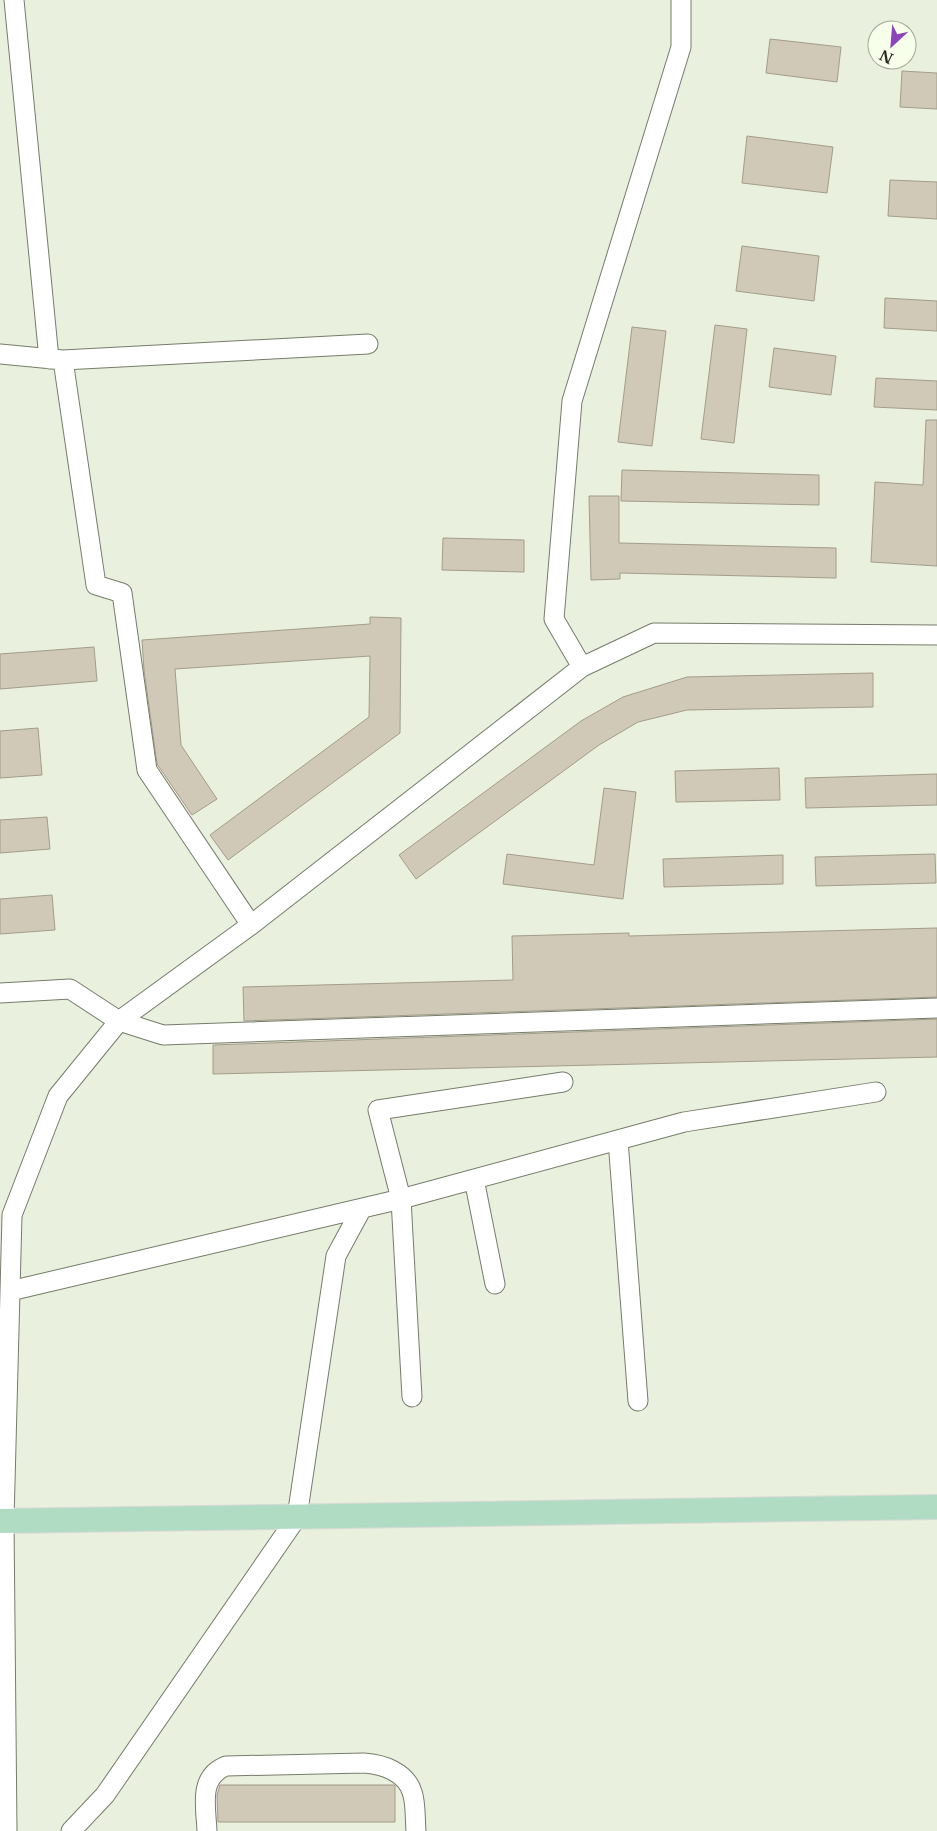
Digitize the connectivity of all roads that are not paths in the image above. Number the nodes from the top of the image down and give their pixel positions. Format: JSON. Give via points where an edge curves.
{"nodes":[{"id":1,"x":14,"y":0,"type":"edge"},
{"id":2,"x":681,"y":0,"type":"edge"},
{"id":3,"x":368,"y":344,"type":"dead end"},
{"id":4,"x":0,"y":354,"type":"edge"},
{"id":5,"x":56,"y":360,"type":"junction"},
{"id":6,"x":937,"y":635,"type":"edge"},
{"id":7,"x":582,"y":667,"type":"junction"},
{"id":8,"x":251,"y":925,"type":"junction"},
{"id":9,"x":0,"y":993,"type":"edge"},
{"id":10,"x":937,"y":1008,"type":"edge"},
{"id":11,"x":119,"y":1022,"type":"junction"},
{"id":12,"x":563,"y":1082,"type":"dead end"},
{"id":13,"x":876,"y":1092,"type":"dead end"},
{"id":14,"x":618,"y":1140,"type":"junction"},
{"id":15,"x":474,"y":1179,"type":"junction"},
{"id":16,"x":401,"y":1199,"type":"junction"},
{"id":17,"x":362,"y":1208,"type":"junction"},
{"id":18,"x":495,"y":1284,"type":"dead end"},
{"id":19,"x":10,"y":1291,"type":"junction"},
{"id":20,"x":412,"y":1397,"type":"dead end"},
{"id":21,"x":638,"y":1402,"type":"dead end"},
{"id":22,"x":937,"y":1507,"type":"edge"},
{"id":23,"x":297,"y":1517,"type":"junction"},
{"id":24,"x":1,"y":1525,"type":"edge"},
{"id":25,"x":7,"y":1831,"type":"edge"},
{"id":26,"x":71,"y":1831,"type":"edge"},
{"id":27,"x":207,"y":1831,"type":"edge"},
{"id":28,"x":416,"y":1831,"type":"edge"}],
"edges":[{"from":1,"to":5,"type":"street"},
{"from":2,"to":7,"type":"street","via":[[681,47],[572,401],[554,619]]},
{"from":3,"to":5,"type":"street"},
{"from":4,"to":5,"type":"street"},
{"from":5,"to":8,"type":"street","via":[[96,585],[122,593],[147,770]]},
{"from":6,"to":7,"type":"street","via":[[654,633]]},
{"from":7,"to":8,"type":"street"},
{"from":8,"to":11,"type":"street"},
{"from":9,"to":11,"type":"street","via":[[70,989]]},
{"from":10,"to":11,"type":"street","via":[[163,1035]]},
{"from":11,"to":19,"type":"street","via":[[58,1096],[12,1215]]},
{"from":12,"to":16,"type":"street","via":[[378,1110]]},
{"from":13,"to":14,"type":"street","via":[[684,1122]]},
{"from":14,"to":15,"type":"street"},
{"from":14,"to":21,"type":"street"},
{"from":15,"to":16,"type":"street"},
{"from":15,"to":18,"type":"street"},
{"from":16,"to":17,"type":"street"},
{"from":16,"to":20,"type":"street"},
{"from":17,"to":19,"type":"street"},
{"from":17,"to":23,"type":"street","via":[[336,1256]]},
{"from":19,"to":24,"type":"street"},
{"from":22,"to":23,"type":"main road"},
{"from":23,"to":24,"type":"main road"},
{"from":23,"to":26,"type":"street","via":[[105,1795]]},
{"from":24,"to":25,"type":"street"},
{"from":27,"to":28,"type":"street","via":[[206,1785],[219,1769],[226,1766],[364,1763],[392,1770],[407,1783],[412,1792]]}]}
